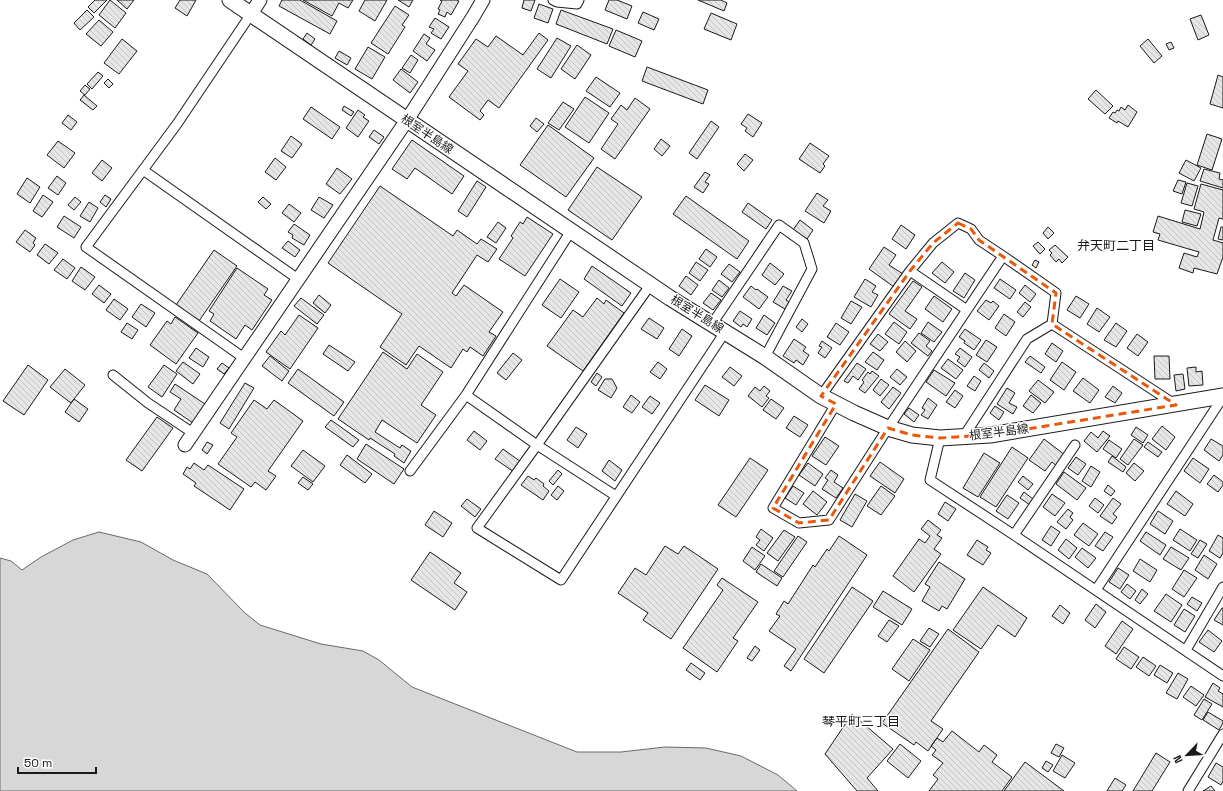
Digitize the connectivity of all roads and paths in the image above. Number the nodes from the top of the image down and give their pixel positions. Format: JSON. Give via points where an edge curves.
{"nodes":[{"id":1,"x":230,"y":0,"type":"edge"},
{"id":2,"x":260,"y":0,"type":"edge"},
{"id":3,"x":483,"y":0,"type":"edge"},
{"id":4,"x":553,"y":0,"type":"edge"},
{"id":5,"x":579,"y":0,"type":"edge"},
{"id":6,"x":250,"y":14,"type":"junction"},
{"id":7,"x":407,"y":120,"type":"junction"},
{"id":8,"x":143,"y":170,"type":"junction"},
{"id":9,"x":571,"y":230,"type":"junction"},
{"id":10,"x":1003,"y":256,"type":"junction"},
{"id":11,"x":910,"y":271,"type":"junction"},
{"id":12,"x":298,"y":279,"type":"junction"},
{"id":13,"x":650,"y":284,"type":"junction"},
{"id":14,"x":967,"y":310,"type":"junction"},
{"id":15,"x":712,"y":324,"type":"junction"},
{"id":16,"x":1052,"y":324,"type":"junction"},
{"id":17,"x":725,"y":332,"type":"junction"},
{"id":18,"x":765,"y":357,"type":"junction"},
{"id":19,"x":244,"y":358,"type":"junction"},
{"id":20,"x":113,"y":375,"type":"dead end"},
{"id":21,"x":466,"y":395,"type":"junction"},
{"id":22,"x":821,"y":396,"type":"junction"},
{"id":23,"x":1223,"y":396,"type":"edge"},
{"id":24,"x":836,"y":404,"type":"junction"},
{"id":25,"x":1176,"y":404,"type":"junction"},
{"id":26,"x":888,"y":428,"type":"junction"},
{"id":27,"x":193,"y":433,"type":"junction"},
{"id":28,"x":964,"y":436,"type":"junction"},
{"id":29,"x":940,"y":438,"type":"junction"},
{"id":30,"x":185,"y":445,"type":"dead end"},
{"id":31,"x":538,"y":445,"type":"junction"},
{"id":32,"x":1075,"y":445,"type":"dead end"},
{"id":33,"x":410,"y":471,"type":"dead end"},
{"id":34,"x":616,"y":496,"type":"junction"},
{"id":35,"x":1014,"y":535,"type":"junction"},
{"id":36,"x":1223,"y":587,"type":"edge"},
{"id":37,"x":1096,"y":590,"type":"junction"},
{"id":38,"x":1186,"y":650,"type":"junction"},
{"id":39,"x":1223,"y":676,"type":"edge"},
{"id":40,"x":1223,"y":734,"type":"edge"},
{"id":41,"x":1188,"y":791,"type":"edge"}],
"edges":[{"from":1,"to":6,"type":"main road","name":"根室半島線"},
{"from":2,"to":6,"type":"street"},
{"from":3,"to":7,"type":"street"},
{"from":4,"to":5,"type":"street","via":[[577,4]]},
{"from":6,"to":7,"type":"main road","name":"根室半島線"},
{"from":6,"to":8,"type":"street","via":[[177,124]]},
{"from":7,"to":9,"type":"main road","name":"根室半島線"},
{"from":7,"to":12,"type":"street"},
{"from":8,"to":12,"type":"street"},
{"from":8,"to":19,"type":"street","via":[[86,247]]},
{"from":9,"to":13,"type":"main road","name":"根室半島線"},
{"from":9,"to":21,"type":"street"},
{"from":10,"to":11,"type":"street","via":[[979,240],[971,228],[958,223],[933,243]]},
{"from":10,"to":14,"type":"street"},
{"from":10,"to":16,"type":"street","via":[[1056,293]]},
{"from":11,"to":14,"type":"street"},
{"from":11,"to":22,"type":"street"},
{"from":12,"to":19,"type":"street"},
{"from":13,"to":15,"type":"main road","name":"根室半島線"},
{"from":13,"to":31,"type":"street"},
{"from":14,"to":26,"type":"street"},
{"from":15,"to":17,"type":"main road","name":"根室半島線"},
{"from":15,"to":18,"type":"street","via":[[779,225],[804,243],[812,268]]},
{"from":16,"to":25,"type":"street"},
{"from":16,"to":28,"type":"street","via":[[1027,339]]},
{"from":17,"to":18,"type":"main road","name":"根室半島線"},
{"from":17,"to":34,"type":"street"},
{"from":18,"to":22,"type":"main road","name":"根室半島線"},
{"from":19,"to":27,"type":"street"},
{"from":20,"to":27,"type":"street","via":[[148,403]]},
{"from":21,"to":31,"type":"street"},
{"from":21,"to":33,"type":"street"},
{"from":22,"to":24,"type":"main road","name":"根室半島線"},
{"from":23,"to":25,"type":"main road","name":"根室半島線"},
{"from":23,"to":37,"type":"street"},
{"from":24,"to":26,"type":"main road","name":"根室半島線"},
{"from":24,"to":26,"type":"street","via":[[773,508],[799,523],[829,520]]},
{"from":25,"to":28,"type":"main road","name":"根室半島線","via":[[990,435]]},
{"from":26,"to":29,"type":"main road","name":"根室半島線","via":[[912,435]]},
{"from":27,"to":30,"type":"street"},
{"from":28,"to":29,"type":"main road","name":"根室半島線"},
{"from":29,"to":35,"type":"street","via":[[930,480]]},
{"from":31,"to":34,"type":"street"},
{"from":31,"to":34,"type":"street","via":[[477,528],[561,580]]},
{"from":32,"to":35,"type":"street"},
{"from":35,"to":37,"type":"street"},
{"from":36,"to":38,"type":"street"},
{"from":37,"to":38,"type":"street"},
{"from":38,"to":39,"type":"street"},
{"from":40,"to":41,"type":"street"}]}
